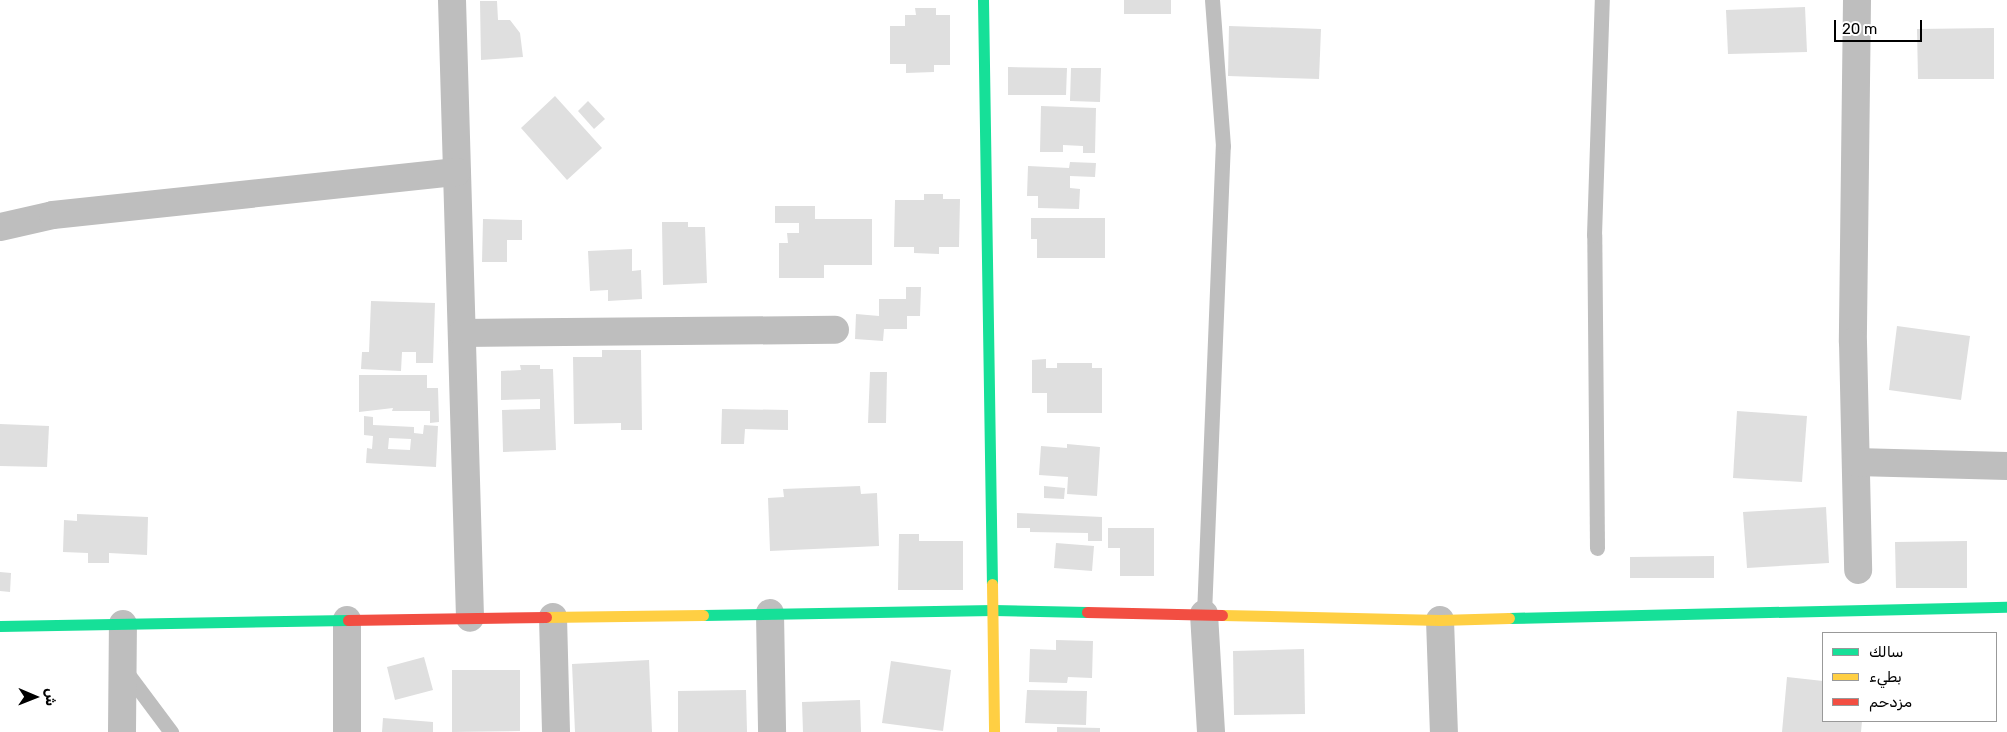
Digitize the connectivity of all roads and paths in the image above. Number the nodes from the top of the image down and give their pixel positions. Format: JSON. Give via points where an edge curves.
{"nodes":[{"id":1,"x":452,"y":0,"type":"edge"},
{"id":2,"x":984,"y":0,"type":"edge"},
{"id":3,"x":1212,"y":0,"type":"edge"},
{"id":4,"x":1602,"y":0,"type":"edge"},
{"id":5,"x":1857,"y":0,"type":"edge"},
{"id":6,"x":457,"y":172,"type":"junction"},
{"id":7,"x":0,"y":227,"type":"edge"},
{"id":8,"x":835,"y":330,"type":"dead end"},
{"id":9,"x":462,"y":333,"type":"junction"},
{"id":10,"x":1856,"y":462,"type":"junction"},
{"id":11,"x":2007,"y":466,"type":"edge"},
{"id":12,"x":1597,"y":548,"type":"dead end"},
{"id":13,"x":1858,"y":570,"type":"dead end"},
{"id":14,"x":2007,"y":607,"type":"edge"},
{"id":15,"x":992,"y":610,"type":"junction"},
{"id":16,"x":770,"y":613,"type":"junction"},
{"id":17,"x":1204,"y":614,"type":"junction"},
{"id":18,"x":553,"y":617,"type":"junction"},
{"id":19,"x":470,"y":618,"type":"junction"},
{"id":20,"x":347,"y":620,"type":"junction"},
{"id":21,"x":1440,"y":620,"type":"junction"},
{"id":22,"x":123,"y":624,"type":"junction"},
{"id":23,"x":0,"y":626,"type":"edge"},
{"id":24,"x":123,"y":668,"type":"junction"},
{"id":25,"x":122,"y":732,"type":"edge"},
{"id":26,"x":172,"y":732,"type":"edge"},
{"id":27,"x":347,"y":732,"type":"edge"},
{"id":28,"x":556,"y":732,"type":"edge"},
{"id":29,"x":772,"y":732,"type":"edge"},
{"id":30,"x":994,"y":732,"type":"edge"},
{"id":31,"x":1211,"y":732,"type":"edge"},
{"id":32,"x":1444,"y":732,"type":"edge"}],
"edges":[{"from":1,"to":6,"type":"street"},
{"from":2,"to":15,"type":"street"},
{"from":3,"to":17,"type":"lane","via":[[1223,146]]},
{"from":4,"to":12,"type":"lane","via":[[1594,235]]},
{"from":5,"to":10,"type":"street","via":[[1853,342]]},
{"from":6,"to":7,"type":"street","via":[[53,215]]},
{"from":6,"to":9,"type":"street"},
{"from":8,"to":9,"type":"street"},
{"from":9,"to":19,"type":"street"},
{"from":10,"to":11,"type":"street"},
{"from":10,"to":13,"type":"street"},
{"from":14,"to":21,"type":"street","via":[[1814,608]]},
{"from":15,"to":16,"type":"street"},
{"from":15,"to":17,"type":"street"},
{"from":15,"to":30,"type":"street"},
{"from":16,"to":18,"type":"street"},
{"from":16,"to":29,"type":"street"},
{"from":17,"to":21,"type":"street"},
{"from":17,"to":31,"type":"street"},
{"from":18,"to":19,"type":"street"},
{"from":18,"to":28,"type":"street"},
{"from":19,"to":20,"type":"street"},
{"from":20,"to":22,"type":"street"},
{"from":20,"to":27,"type":"street"},
{"from":21,"to":32,"type":"street"},
{"from":22,"to":23,"type":"street"},
{"from":22,"to":24,"type":"street"},
{"from":24,"to":25,"type":"street"},
{"from":24,"to":26,"type":"lane"}]}
